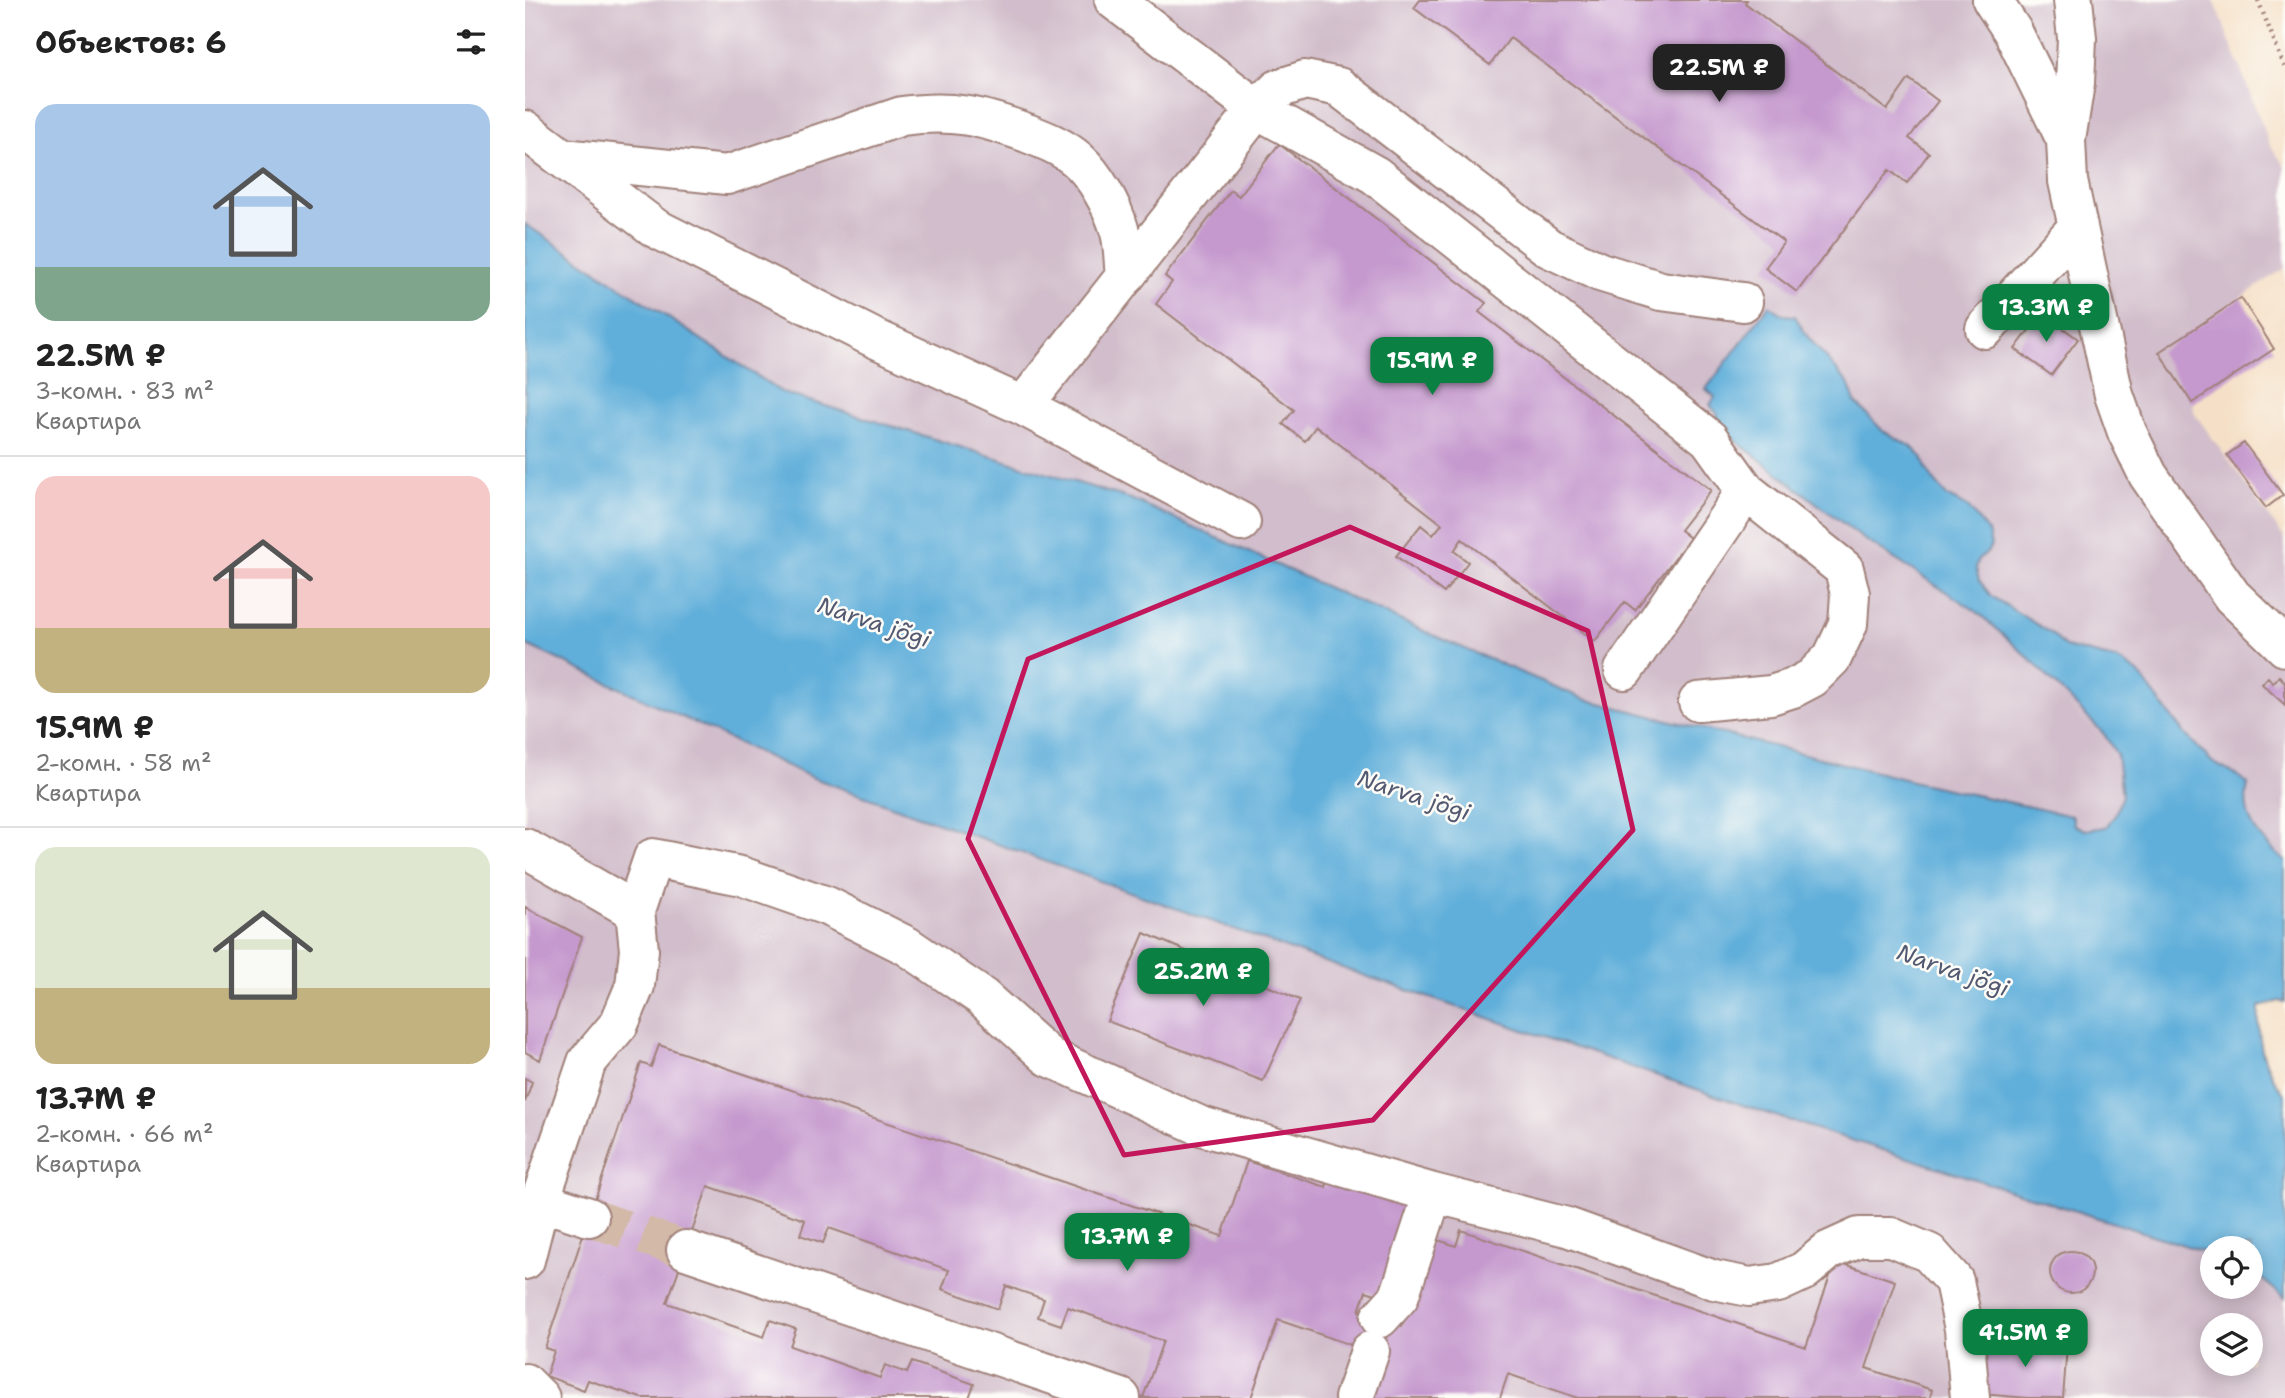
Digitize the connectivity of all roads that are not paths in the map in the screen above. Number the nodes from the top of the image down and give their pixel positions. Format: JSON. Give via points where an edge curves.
{"nodes":[{"id":1,"x":1114,"y":0,"type":"edge"},
{"id":2,"x":1992,"y":0,"type":"edge"},
{"id":3,"x":2073,"y":0,"type":"edge"},
{"id":4,"x":1257,"y":109,"type":"junction"},
{"id":5,"x":525,"y":130,"type":"edge"},
{"id":6,"x":2067,"y":140,"type":"junction"},
{"id":7,"x":563,"y":158,"type":"junction"},
{"id":8,"x":2078,"y":227,"type":"junction"},
{"id":9,"x":1125,"y":276,"type":"junction"},
{"id":10,"x":1743,"y":302,"type":"dead end"},
{"id":11,"x":1985,"y":329,"type":"dead end"},
{"id":12,"x":1023,"y":406,"type":"junction"},
{"id":13,"x":1746,"y":491,"type":"junction"},
{"id":14,"x":1241,"y":522,"type":"dead end"},
{"id":15,"x":2285,"y":647,"type":"edge"},
{"id":16,"x":1624,"y":670,"type":"dead end"},
{"id":17,"x":1698,"y":702,"type":"dead end"},
{"id":18,"x":525,"y":848,"type":"edge"},
{"id":19,"x":635,"y":911,"type":"junction"},
{"id":20,"x":1433,"y":1193,"type":"junction"},
{"id":21,"x":540,"y":1200,"type":"junction"},
{"id":22,"x":589,"y":1217,"type":"tunnel mouth"},
{"id":23,"x":686,"y":1250,"type":"tunnel mouth"},
{"id":24,"x":525,"y":1261,"type":"edge"},
{"id":25,"x":525,"y":1383,"type":"edge"},
{"id":26,"x":540,"y":1398,"type":"edge"},
{"id":27,"x":1121,"y":1398,"type":"edge"},
{"id":28,"x":1354,"y":1398,"type":"edge"},
{"id":29,"x":1970,"y":1398,"type":"edge"}],
"edges":[{"from":1,"to":4,"type":"lane"},
{"from":2,"to":6,"type":"lane"},
{"from":3,"to":6,"type":"lane","via":[[2077,38]]},
{"from":4,"to":9,"type":"lane"},
{"from":4,"to":10,"type":"lane","via":[[1278,89],[1305,80],[1339,88],[1549,248],[1600,272],[1661,291]]},
{"from":4,"to":13,"type":"lane","via":[[1386,183],[1709,439]]},
{"from":5,"to":7,"type":"lane"},
{"from":6,"to":8,"type":"lane","via":[[2068,181]]},
{"from":7,"to":9,"type":"lane","via":[[727,175],[902,116],[954,113],[987,118],[1054,144],[1079,161],[1099,184],[1119,229]]},
{"from":7,"to":12,"type":"lane","via":[[655,228],[871,337]]},
{"from":8,"to":11,"type":"lane"},
{"from":8,"to":15,"type":"lane","via":[[2114,395],[2148,475],[2232,596]]},
{"from":9,"to":12,"type":"lane"},
{"from":12,"to":14,"type":"lane"},
{"from":13,"to":16,"type":"lane"},
{"from":13,"to":17,"type":"lane","via":[[1844,569],[1850,594],[1848,624],[1832,658],[1812,678],[1793,688],[1771,695]]},
{"from":18,"to":19,"type":"lane"},
{"from":19,"to":20,"type":"lane","via":[[653,858],[741,876],[827,906],[907,946],[971,990],[1049,1057],[1201,1126]]},
{"from":19,"to":21,"type":"lane","via":[[639,950],[635,986],[619,1024],[587,1062]]},
{"from":20,"to":28,"type":"lane","via":[[1399,1297],[1375,1335]]},
{"from":20,"to":29,"type":"lane","via":[[1567,1227],[1714,1280],[1749,1287],[1787,1279],[1828,1251],[1859,1237],[1891,1237],[1929,1253],[1954,1281]]},
{"from":21,"to":22,"type":"lane"},
{"from":21,"to":24,"type":"lane"},
{"from":23,"to":27,"type":"lane"},
{"from":25,"to":26,"type":"lane"}]}
